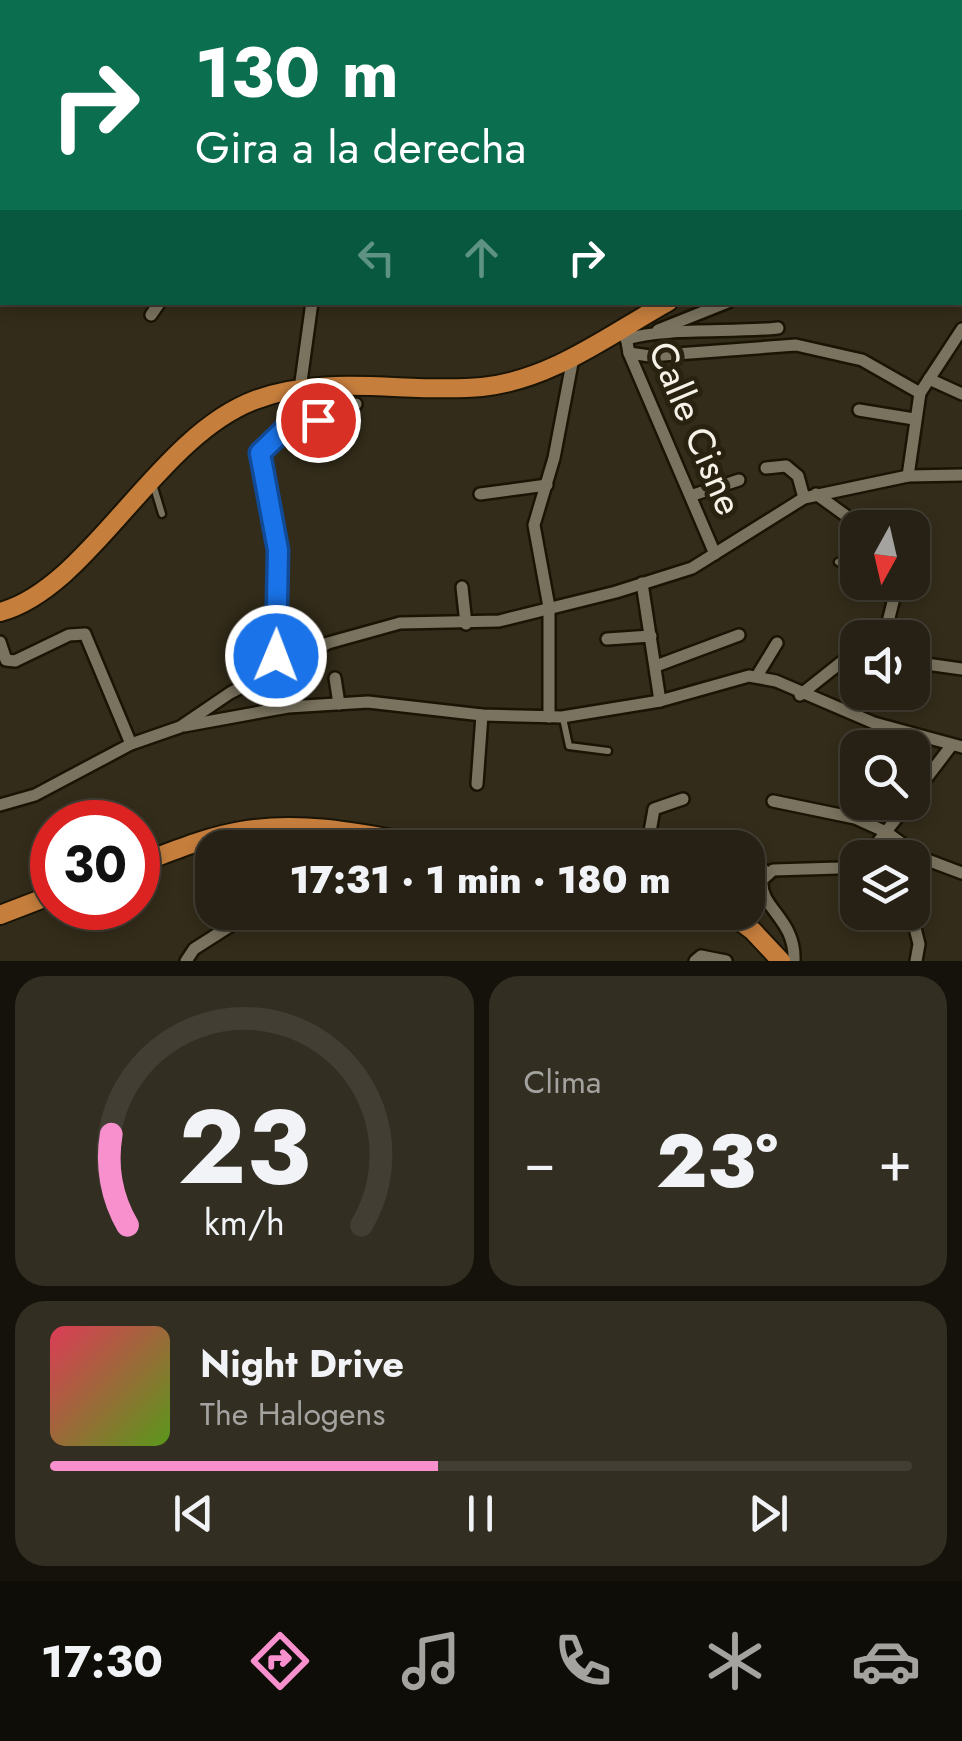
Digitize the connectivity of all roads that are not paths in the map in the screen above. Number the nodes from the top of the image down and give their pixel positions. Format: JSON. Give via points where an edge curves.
{"nodes":[{"id":1,"x":158,"y":305,"type":"edge"},
{"id":2,"x":312,"y":305,"type":"edge"},
{"id":3,"x":664,"y":305,"type":"edge"},
{"id":4,"x":720,"y":305,"type":"edge"},
{"id":5,"x":151,"y":314,"type":"dead end"},
{"id":6,"x":778,"y":328,"type":"dead end"},
{"id":7,"x":962,"y":329,"type":"edge"},
{"id":8,"x":625,"y":332,"type":"junction"},
{"id":9,"x":644,"y":334,"type":"junction"},
{"id":10,"x":629,"y":353,"type":"junction"},
{"id":11,"x":573,"y":358,"type":"junction"},
{"id":12,"x":929,"y":379,"type":"junction"},
{"id":13,"x":300,"y":389,"type":"junction"},
{"id":14,"x":920,"y":393,"type":"junction"},
{"id":15,"x":962,"y":394,"type":"edge"},
{"id":16,"x":356,"y":404,"type":"dead end"},
{"id":17,"x":859,"y":410,"type":"dead end"},
{"id":18,"x":914,"y":419,"type":"junction"},
{"id":19,"x":318,"y":420,"type":"junction"},
{"id":20,"x":352,"y":436,"type":"dead end"},
{"id":21,"x":766,"y":468,"type":"dead end"},
{"id":22,"x":962,"y":475,"type":"edge"},
{"id":23,"x":908,"y":476,"type":"junction"},
{"id":24,"x":150,"y":478,"type":"junction"},
{"id":25,"x":739,"y":480,"type":"dead end"},
{"id":26,"x":547,"y":485,"type":"junction"},
{"id":27,"x":480,"y":494,"type":"dead end"},
{"id":28,"x":693,"y":495,"type":"junction"},
{"id":29,"x":810,"y":496,"type":"junction"},
{"id":30,"x":162,"y":514,"type":"dead end"},
{"id":31,"x":840,"y":514,"type":"edge"},
{"id":32,"x":715,"y":554,"type":"junction"},
{"id":33,"x":642,"y":582,"type":"junction"},
{"id":34,"x":462,"y":587,"type":"dead end"},
{"id":35,"x":890,"y":600,"type":"edge"},
{"id":36,"x":893,"y":602,"type":"joint"},
{"id":37,"x":549,"y":607,"type":"junction"},
{"id":38,"x":0,"y":612,"type":"edge"},
{"id":39,"x":888,"y":620,"type":"edge"},
{"id":40,"x":466,"y":624,"type":"junction"},
{"id":41,"x":740,"y":635,"type":"dead end"},
{"id":42,"x":651,"y":636,"type":"junction"},
{"id":43,"x":607,"y":639,"type":"dead end"},
{"id":44,"x":0,"y":642,"type":"edge"},
{"id":45,"x":776,"y":643,"type":"dead end"},
{"id":46,"x":930,"y":665,"type":"edge"},
{"id":47,"x":656,"y":666,"type":"junction"},
{"id":48,"x":274,"y":668,"type":"junction"},
{"id":49,"x":840,"y":668,"type":"edge"},
{"id":50,"x":962,"y":669,"type":"edge"},
{"id":51,"x":757,"y":676,"type":"junction"},
{"id":52,"x":335,"y":678,"type":"dead end"},
{"id":53,"x":800,"y":695,"type":"junction"},
{"id":54,"x":660,"y":701,"type":"junction"},
{"id":55,"x":339,"y":704,"type":"junction"},
{"id":56,"x":482,"y":715,"type":"junction"},
{"id":57,"x":556,"y":717,"type":"junction"},
{"id":58,"x":180,"y":727,"type":"junction"},
{"id":59,"x":131,"y":744,"type":"junction"},
{"id":60,"x":956,"y":746,"type":"edge"},
{"id":61,"x":608,"y":751,"type":"dead end"},
{"id":62,"x":930,"y":777,"type":"edge"},
{"id":63,"x":476,"y":784,"type":"dead end"},
{"id":64,"x":682,"y":799,"type":"dead end"},
{"id":65,"x":773,"y":801,"type":"dead end"},
{"id":66,"x":0,"y":806,"type":"edge"},
{"id":67,"x":895,"y":820,"type":"edge"},
{"id":68,"x":259,"y":830,"type":"edge"},
{"id":69,"x":344,"y":830,"type":"edge"},
{"id":70,"x":650,"y":830,"type":"edge"},
{"id":71,"x":886,"y":832,"type":"junction"},
{"id":72,"x":883,"y":840,"type":"edge"},
{"id":73,"x":195,"y":843,"type":"edge"},
{"id":74,"x":160,"y":856,"type":"edge"},
{"id":75,"x":840,"y":868,"type":"edge"},
{"id":76,"x":765,"y":870,"type":"edge"},
{"id":77,"x":768,"y":872,"type":"junction"},
{"id":78,"x":962,"y":873,"type":"edge"},
{"id":79,"x":30,"y":902,"type":"edge"},
{"id":80,"x":0,"y":914,"type":"edge"},
{"id":81,"x":222,"y":930,"type":"edge"},
{"id":82,"x":753,"y":930,"type":"edge"},
{"id":83,"x":916,"y":930,"type":"edge"},
{"id":84,"x":186,"y":961,"type":"edge"},
{"id":85,"x":696,"y":961,"type":"edge"},
{"id":86,"x":726,"y":961,"type":"edge"},
{"id":87,"x":781,"y":961,"type":"edge"},
{"id":88,"x":794,"y":961,"type":"edge"},
{"id":89,"x":916,"y":961,"type":"edge"}],
"edges":[{"from":1,"to":5,"type":"street"},
{"from":2,"to":13,"type":"street"},
{"from":3,"to":8,"type":"main road"},
{"from":4,"to":9,"type":"street"},
{"from":6,"to":9,"type":"street"},
{"from":7,"to":12,"type":"street"},
{"from":8,"to":9,"type":"street"},
{"from":8,"to":10,"type":"street","name":"Calle Cisne"},
{"from":8,"to":11,"type":"main road"},
{"from":10,"to":14,"type":"street","via":[[796,345],[862,360]]},
{"from":10,"to":28,"type":"street","name":"Calle Cisne"},
{"from":11,"to":13,"type":"main road","via":[[534,376],[484,387]]},
{"from":11,"to":26,"type":"street"},
{"from":12,"to":14,"type":"street"},
{"from":12,"to":15,"type":"street"},
{"from":13,"to":24,"type":"main road","via":[[233,411]]},
{"from":14,"to":18,"type":"street"},
{"from":16,"to":19,"type":"street"},
{"from":17,"to":18,"type":"street"},
{"from":18,"to":23,"type":"street"},
{"from":19,"to":20,"type":"lane"},
{"from":19,"to":48,"type":"street","via":[[287,427],[260,453],[278,550]]},
{"from":21,"to":29,"type":"street","via":[[786,466]]},
{"from":22,"to":23,"type":"street"},
{"from":23,"to":29,"type":"street"},
{"from":24,"to":30,"type":"lane"},
{"from":24,"to":38,"type":"main road","via":[[51,583]]},
{"from":25,"to":28,"type":"street"},
{"from":26,"to":27,"type":"street"},
{"from":26,"to":37,"type":"street","via":[[534,525]]},
{"from":28,"to":32,"type":"street","name":"Calle Cisne"},
{"from":29,"to":31,"type":"street"},
{"from":29,"to":32,"type":"street"},
{"from":32,"to":33,"type":"street"},
{"from":33,"to":37,"type":"street"},
{"from":33,"to":42,"type":"street"},
{"from":34,"to":40,"type":"street"},
{"from":35,"to":36,"type":"lane"},
{"from":36,"to":39,"type":"street"},
{"from":37,"to":40,"type":"street"},
{"from":37,"to":57,"type":"street"},
{"from":40,"to":48,"type":"street","via":[[400,623],[328,643]]},
{"from":41,"to":47,"type":"street"},
{"from":42,"to":43,"type":"street"},
{"from":42,"to":47,"type":"street"},
{"from":44,"to":59,"type":"street","via":[[6,660],[15,661],[69,634],[84,634]]},
{"from":45,"to":51,"type":"street"},
{"from":46,"to":50,"type":"street"},
{"from":47,"to":54,"type":"street"},
{"from":48,"to":58,"type":"street"},
{"from":49,"to":53,"type":"street"},
{"from":51,"to":53,"type":"street"},
{"from":51,"to":54,"type":"street"},
{"from":52,"to":55,"type":"street"},
{"from":53,"to":60,"type":"street"},
{"from":54,"to":57,"type":"street"},
{"from":55,"to":56,"type":"street"},
{"from":55,"to":58,"type":"street"},
{"from":56,"to":57,"type":"street"},
{"from":56,"to":63,"type":"street"},
{"from":57,"to":61,"type":"lane","via":[[569,746]]},
{"from":58,"to":59,"type":"street"},
{"from":59,"to":66,"type":"street"},
{"from":60,"to":62,"type":"street"},
{"from":64,"to":70,"type":"street","via":[[654,809]]},
{"from":65,"to":71,"type":"street","via":[[855,818]]},
{"from":67,"to":71,"type":"street"},
{"from":68,"to":69,"type":"main road"},
{"from":71,"to":72,"type":"street"},
{"from":71,"to":78,"type":"street","via":[[922,858]]},
{"from":73,"to":74,"type":"main road"},
{"from":75,"to":77,"type":"street"},
{"from":76,"to":77,"type":"street"},
{"from":77,"to":88,"type":"street","via":[[761,889],[792,934]]},
{"from":79,"to":80,"type":"main road"},
{"from":81,"to":84,"type":"street"},
{"from":82,"to":87,"type":"main road"},
{"from":83,"to":89,"type":"street"},
{"from":85,"to":86,"type":"street"}]}
